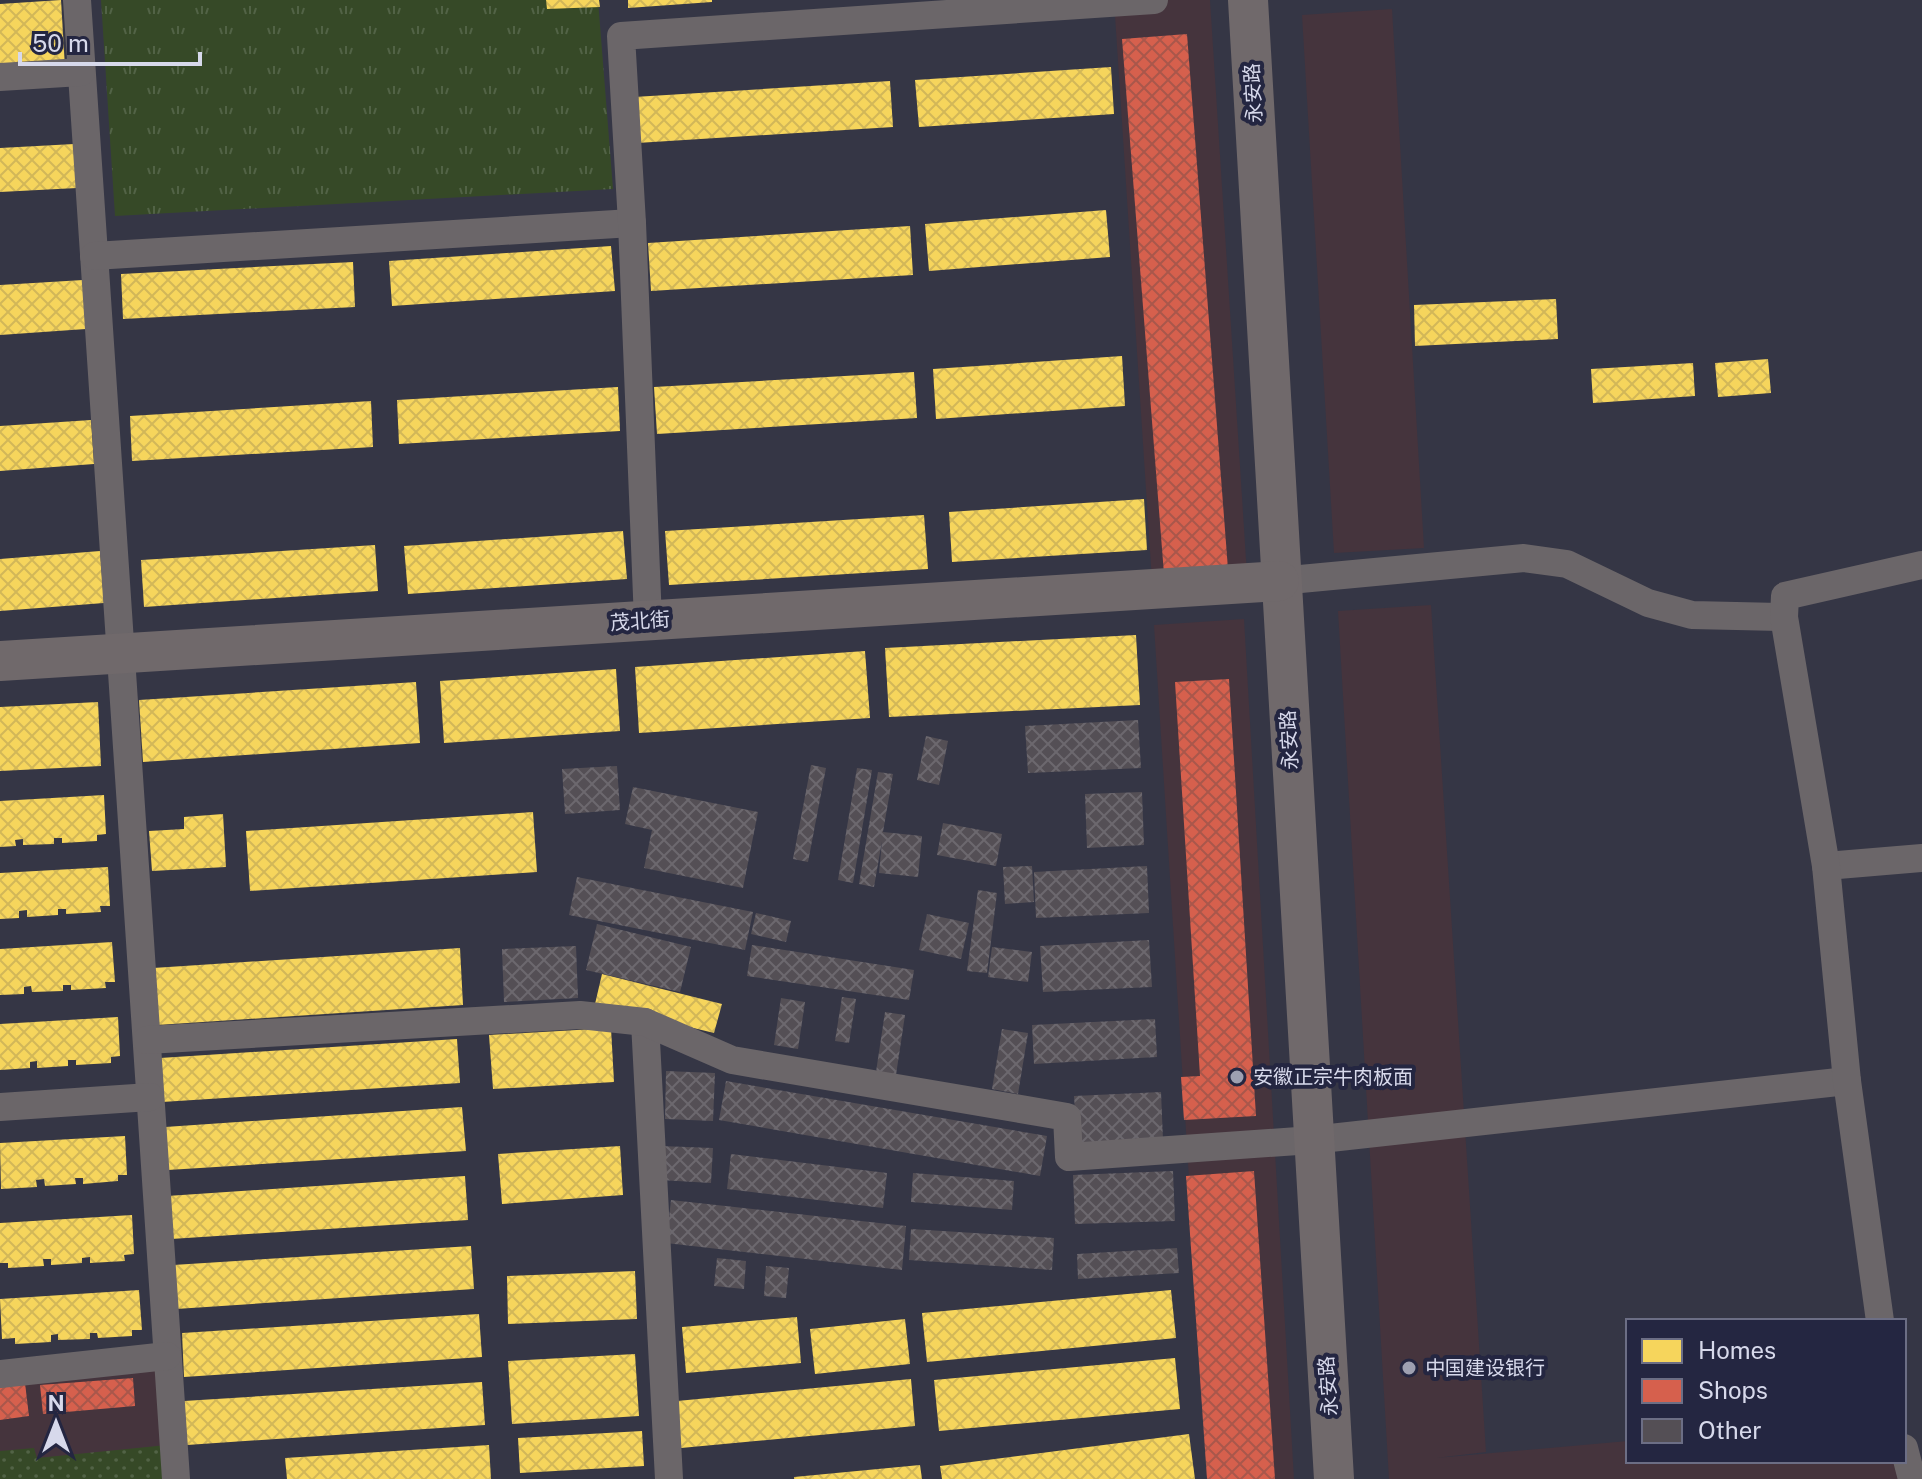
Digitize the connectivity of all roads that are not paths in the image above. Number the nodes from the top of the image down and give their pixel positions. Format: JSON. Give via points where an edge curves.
{"nodes":[{"id":1,"x":77,"y":0,"type":"edge"},
{"id":2,"x":1154,"y":0,"type":"edge"},
{"id":3,"x":1248,"y":0,"type":"edge"},
{"id":4,"x":81,"y":72,"type":"junction"},
{"id":5,"x":0,"y":77,"type":"edge"},
{"id":6,"x":632,"y":223,"type":"junction"},
{"id":7,"x":94,"y":256,"type":"junction"},
{"id":8,"x":1922,"y":565,"type":"edge"},
{"id":9,"x":1279,"y":581,"type":"junction"},
{"id":10,"x":1784,"y":617,"type":"junction"},
{"id":11,"x":648,"y":621,"type":"junction"},
{"id":12,"x":121,"y":653,"type":"junction"},
{"id":13,"x":0,"y":661,"type":"edge"},
{"id":14,"x":1922,"y":858,"type":"edge"},
{"id":15,"x":1826,"y":866,"type":"junction"},
{"id":16,"x":645,"y":1022,"type":"junction"},
{"id":17,"x":147,"y":1040,"type":"junction"},
{"id":18,"x":1847,"y":1081,"type":"junction"},
{"id":19,"x":150,"y":1097,"type":"junction"},
{"id":20,"x":0,"y":1107,"type":"edge"},
{"id":21,"x":1312,"y":1140,"type":"junction"},
{"id":22,"x":1880,"y":1319,"type":"edge"},
{"id":23,"x":167,"y":1356,"type":"junction"},
{"id":24,"x":0,"y":1374,"type":"edge"},
{"id":25,"x":1906,"y":1456,"type":"edge"},
{"id":26,"x":176,"y":1479,"type":"edge"},
{"id":27,"x":669,"y":1479,"type":"edge"},
{"id":28,"x":1334,"y":1479,"type":"edge"},
{"id":29,"x":1912,"y":1479,"type":"edge"}],
"edges":[{"from":1,"to":4,"type":"street"},
{"from":2,"to":6,"type":"street","via":[[621,36]]},
{"from":3,"to":9,"type":"street","name":"永安路"},
{"from":4,"to":5,"type":"street"},
{"from":4,"to":7,"type":"street"},
{"from":6,"to":7,"type":"street"},
{"from":6,"to":11,"type":"street"},
{"from":7,"to":12,"type":"street"},
{"from":8,"to":10,"type":"street","via":[[1785,596]]},
{"from":9,"to":10,"type":"street","via":[[1524,558],[1567,564],[1648,603],[1692,615]]},
{"from":9,"to":11,"type":"street","name":"茂北街"},
{"from":9,"to":21,"type":"street","name":"永安路"},
{"from":10,"to":15,"type":"street"},
{"from":11,"to":12,"type":"street","name":"茂北街"},
{"from":12,"to":13,"type":"street","name":"茂北街"},
{"from":12,"to":17,"type":"street"},
{"from":14,"to":15,"type":"street"},
{"from":15,"to":18,"type":"street"},
{"from":16,"to":17,"type":"street","via":[[580,1015]]},
{"from":16,"to":21,"type":"street","via":[[732,1060],[1067,1117],[1069,1157]]},
{"from":16,"to":27,"type":"street"},
{"from":17,"to":19,"type":"street"},
{"from":18,"to":21,"type":"street"},
{"from":18,"to":22,"type":"street"},
{"from":19,"to":20,"type":"street"},
{"from":19,"to":23,"type":"street"},
{"from":21,"to":28,"type":"street","name":"永安路"},
{"from":23,"to":24,"type":"street"},
{"from":23,"to":26,"type":"street"},
{"from":25,"to":29,"type":"street"}]}
